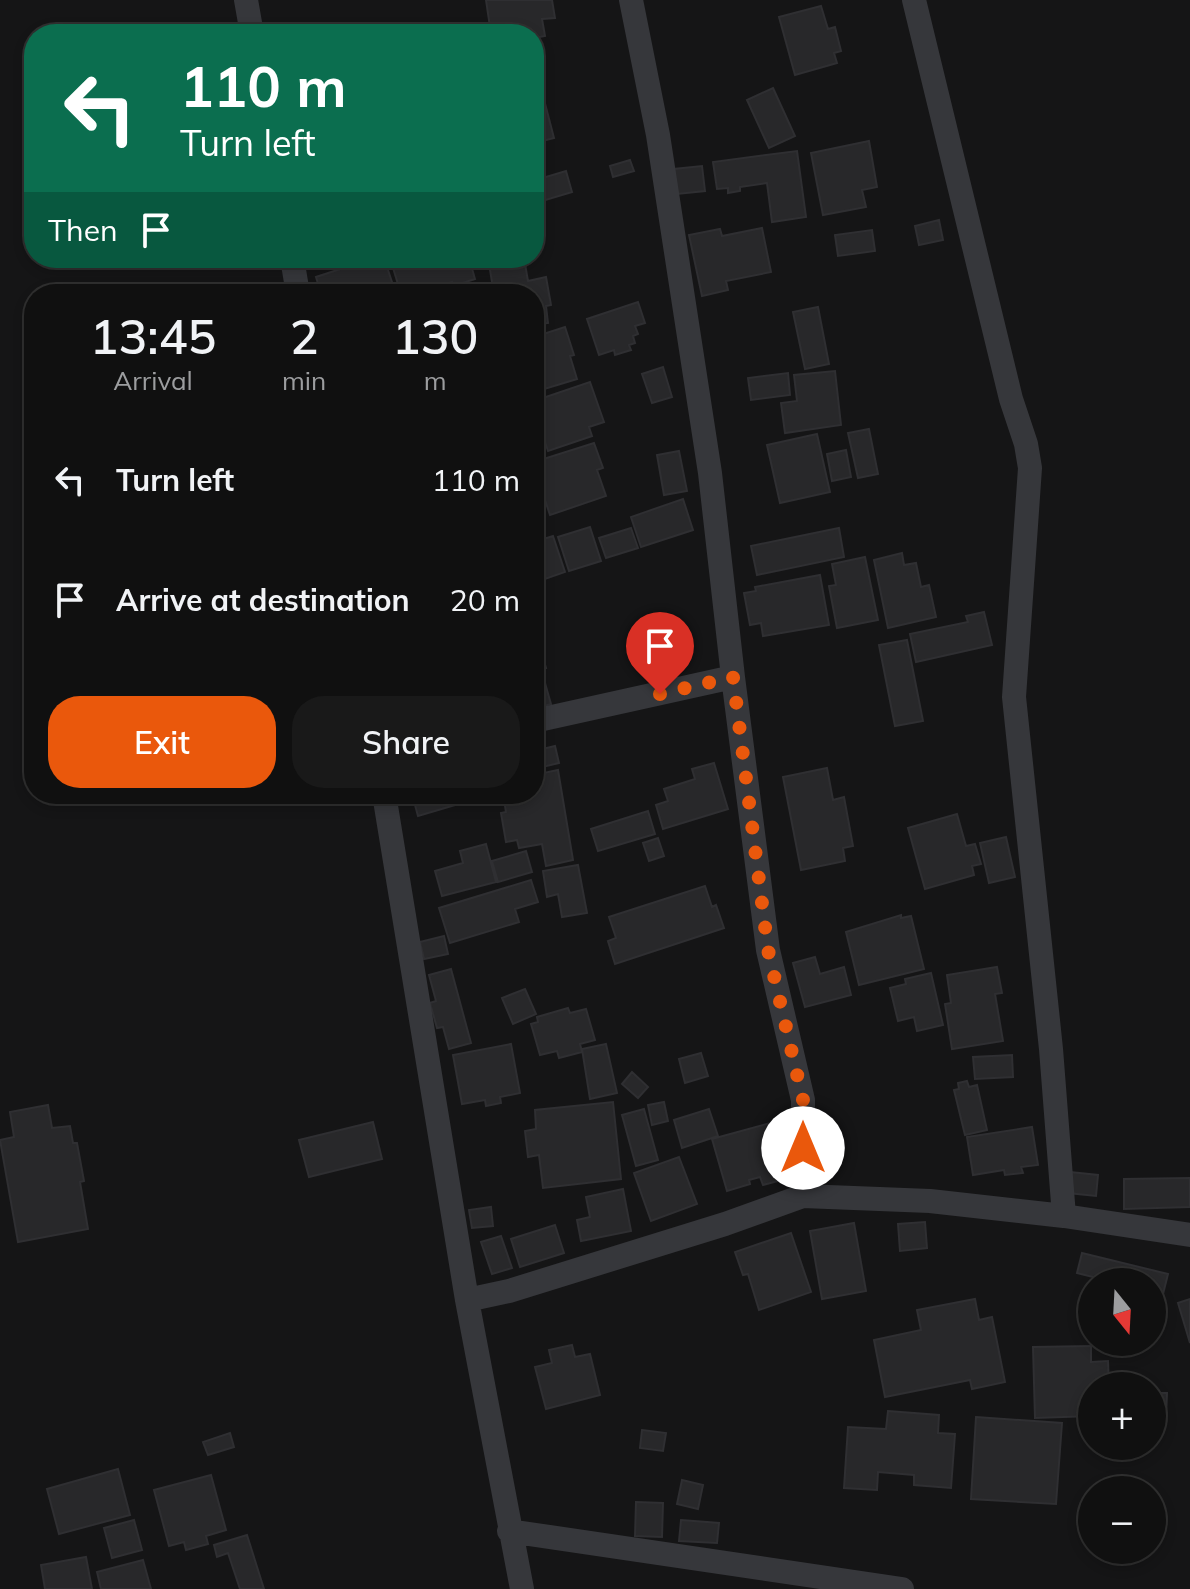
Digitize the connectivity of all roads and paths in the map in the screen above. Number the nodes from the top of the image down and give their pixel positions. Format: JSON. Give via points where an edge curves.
{"nodes":[{"id":1,"x":246,"y":0,"type":"edge"},
{"id":2,"x":631,"y":0,"type":"edge"},
{"id":3,"x":914,"y":0,"type":"edge"},
{"id":4,"x":250,"y":24,"type":"edge"},
{"id":5,"x":733,"y":677,"type":"junction"},
{"id":6,"x":544,"y":719,"type":"edge"},
{"id":7,"x":386,"y":804,"type":"edge"},
{"id":8,"x":803,"y":1196,"type":"junction"},
{"id":9,"x":1064,"y":1216,"type":"junction"},
{"id":10,"x":1190,"y":1235,"type":"edge"},
{"id":11,"x":467,"y":1300,"type":"junction"},
{"id":12,"x":509,"y":1531,"type":"junction"},
{"id":13,"x":522,"y":1589,"type":"edge"},
{"id":14,"x":902,"y":1589,"type":"edge"}],
"edges":[{"from":1,"to":4,"type":"street"},
{"from":2,"to":5,"type":"street","via":[[658,135],[710,473]]},
{"from":3,"to":9,"type":"street","via":[[1030,468],[1014,697]]},
{"from":5,"to":6,"type":"street"},
{"from":5,"to":8,"type":"street","via":[[768,950],[803,1100]]},
{"from":7,"to":11,"type":"street"},
{"from":8,"to":9,"type":"street","via":[[930,1201]]},
{"from":8,"to":11,"type":"street"},
{"from":9,"to":10,"type":"street"},
{"from":11,"to":12,"type":"street"},
{"from":12,"to":13,"type":"street"},
{"from":12,"to":14,"type":"street"}]}
